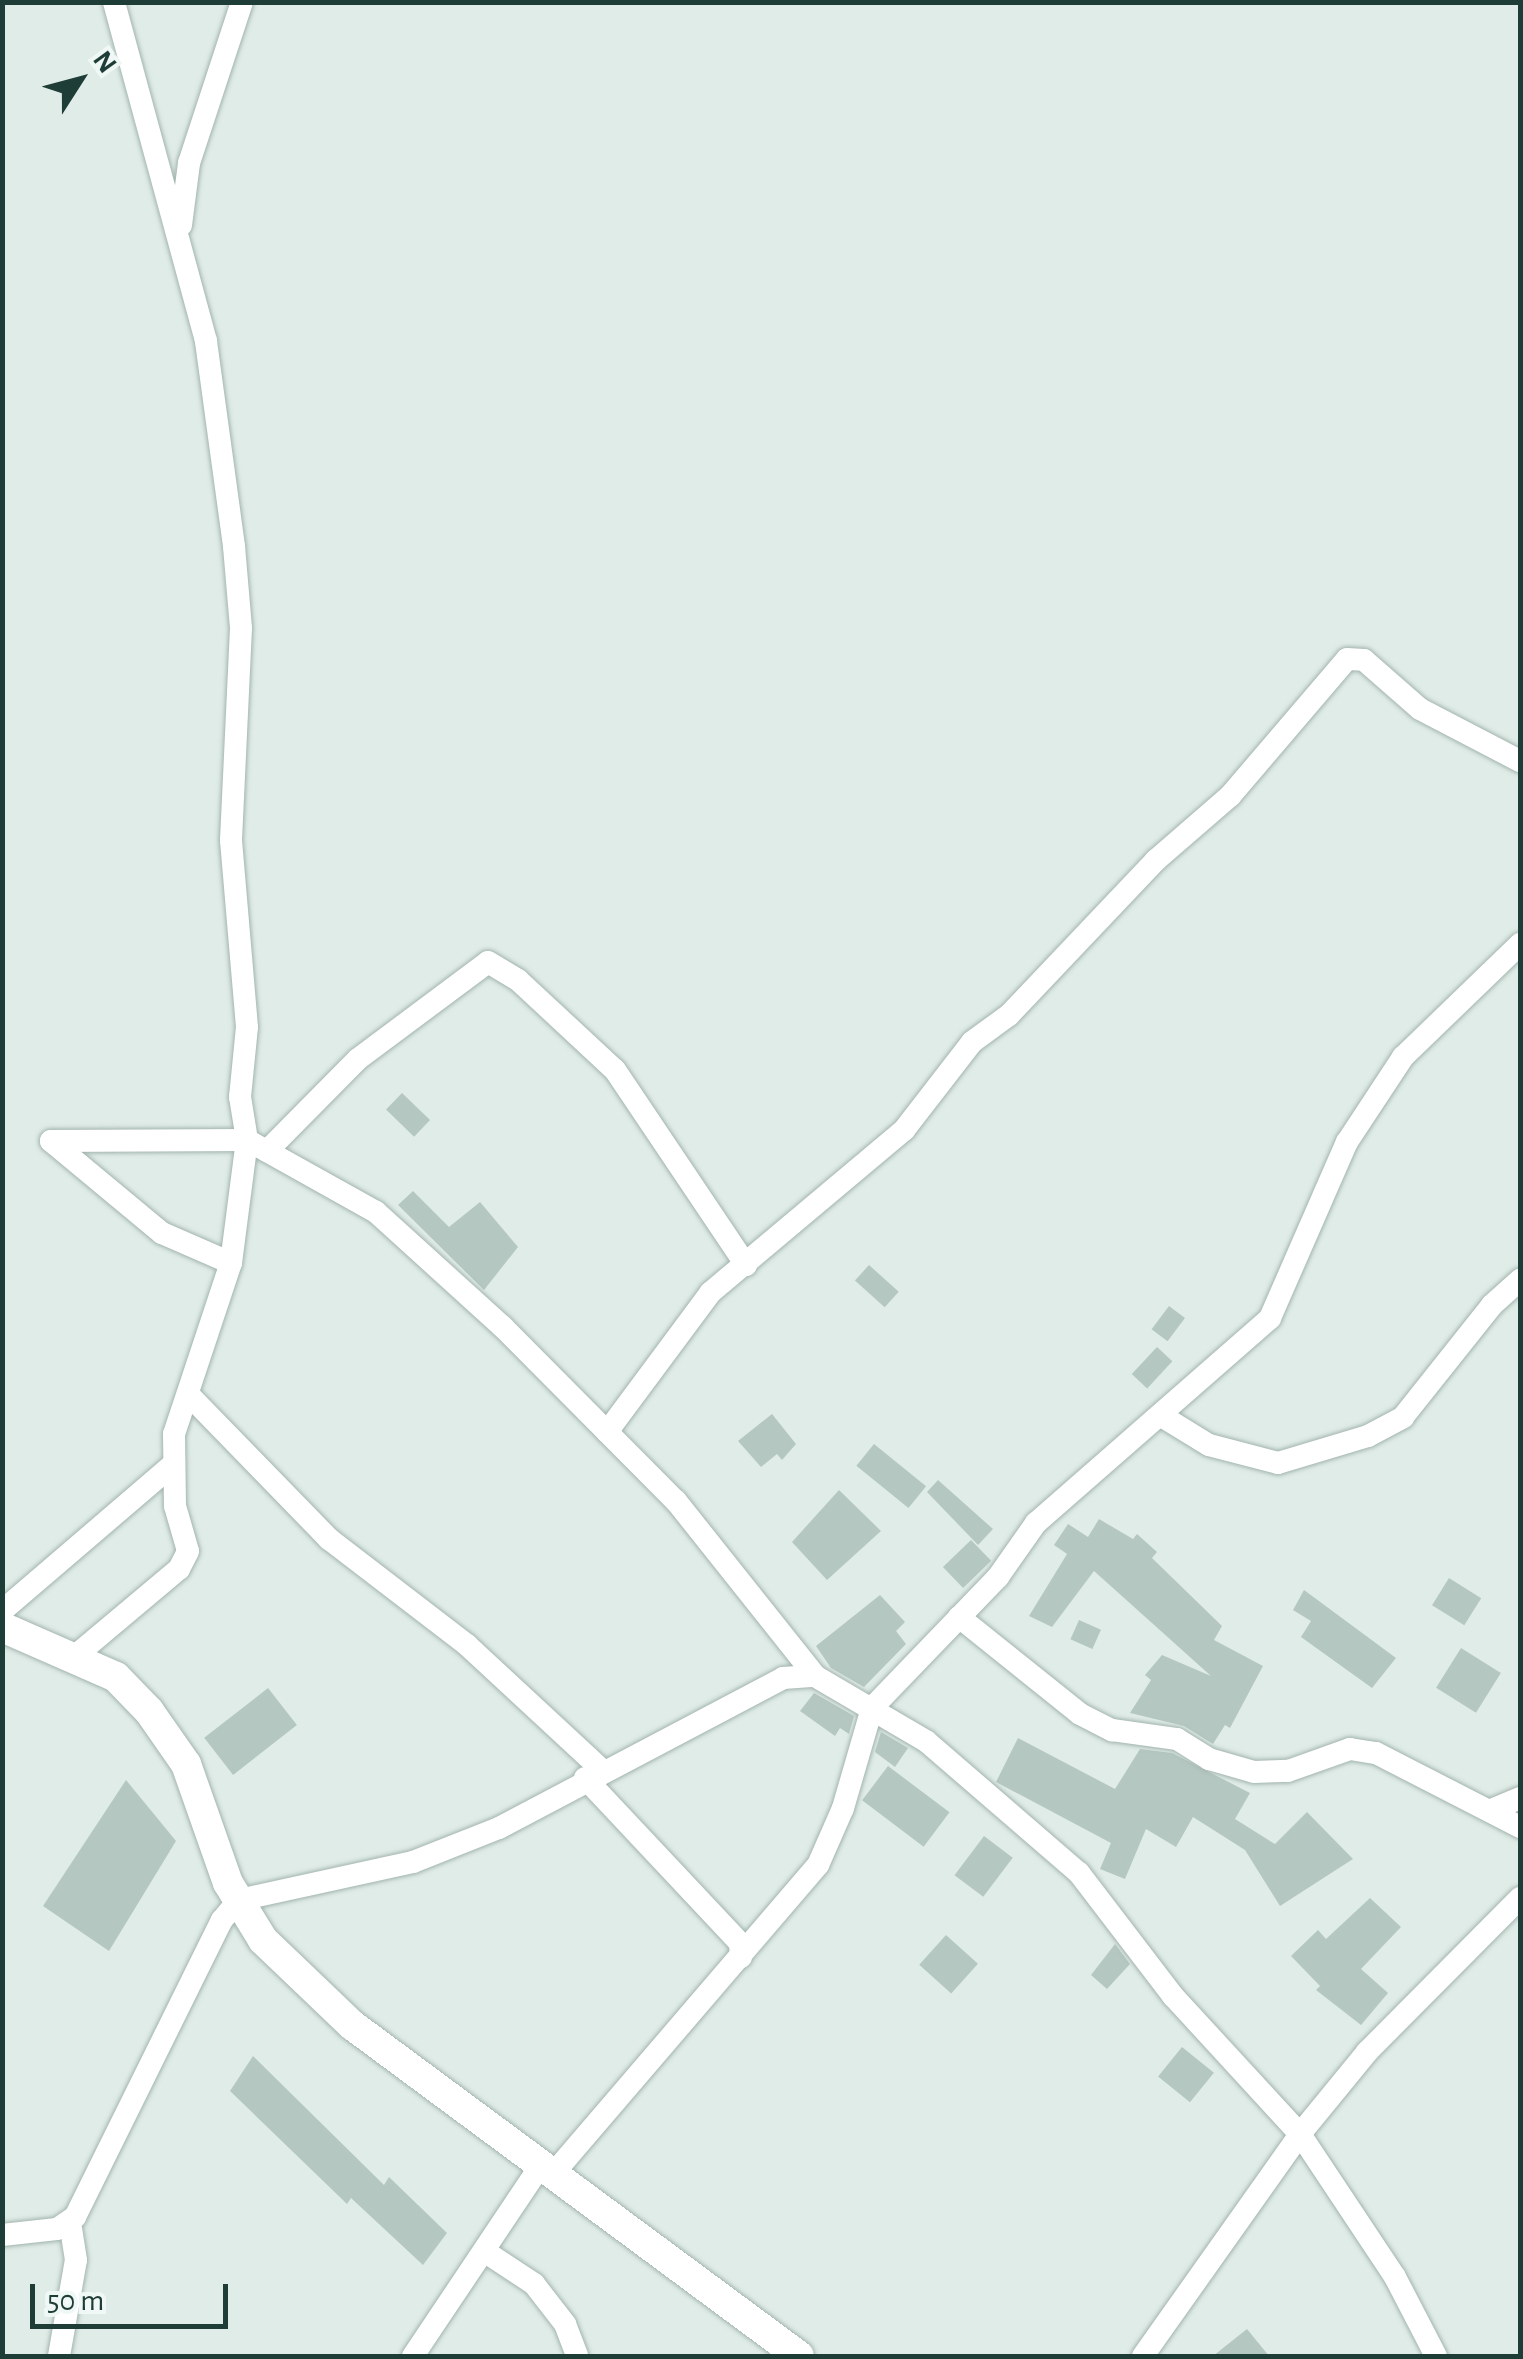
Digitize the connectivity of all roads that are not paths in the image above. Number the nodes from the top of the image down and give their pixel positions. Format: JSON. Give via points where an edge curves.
{"nodes":[{"id":1,"x":114,"y":2,"type":"edge"},
{"id":2,"x":242,"y":2,"type":"edge"},
{"id":3,"x":179,"y":237,"type":"junction"},
{"id":4,"x":1520,"y":761,"type":"edge"},
{"id":5,"x":1520,"y":944,"type":"edge"},
{"id":6,"x":257,"y":1145,"type":"junction"},
{"id":7,"x":232,"y":1263,"type":"junction"},
{"id":8,"x":746,"y":1265,"type":"junction"},
{"id":9,"x":1520,"y":1280,"type":"edge"},
{"id":10,"x":189,"y":1395,"type":"junction"},
{"id":11,"x":1160,"y":1415,"type":"junction"},
{"id":12,"x":608,"y":1432,"type":"junction"},
{"id":13,"x":172,"y":1466,"type":"junction"},
{"id":14,"x":2,"y":1611,"type":"edge"},
{"id":15,"x":959,"y":1617,"type":"junction"},
{"id":16,"x":2,"y":1627,"type":"edge"},
{"id":17,"x":74,"y":1657,"type":"junction"},
{"id":18,"x":815,"y":1676,"type":"junction"},
{"id":19,"x":872,"y":1708,"type":"junction"},
{"id":20,"x":593,"y":1774,"type":"junction"},
{"id":21,"x":1520,"y":1798,"type":"edge"},
{"id":22,"x":1494,"y":1809,"type":"junction"},
{"id":23,"x":1520,"y":1827,"type":"edge"},
{"id":24,"x":1520,"y":1898,"type":"edge"},
{"id":25,"x":238,"y":1900,"type":"junction"},
{"id":26,"x":741,"y":1957,"type":"junction"},
{"id":27,"x":1300,"y":2134,"type":"junction"},
{"id":28,"x":548,"y":2169,"type":"junction"},
{"id":29,"x":70,"y":2223,"type":"junction"},
{"id":30,"x":2,"y":2235,"type":"edge"},
{"id":31,"x":484,"y":2251,"type":"junction"},
{"id":32,"x":59,"y":2356,"type":"edge"},
{"id":33,"x":413,"y":2356,"type":"edge"},
{"id":34,"x":576,"y":2356,"type":"edge"},
{"id":35,"x":799,"y":2356,"type":"edge"},
{"id":36,"x":1143,"y":2356,"type":"edge"},
{"id":37,"x":1436,"y":2356,"type":"edge"}],
"edges":[{"from":1,"to":3,"type":"street"},
{"from":2,"to":3,"type":"street","via":[[189,163]]},
{"from":3,"to":6,"type":"street","via":[[206,341],[240,628],[231,840],[247,1026],[240,1098]]},
{"from":4,"to":8,"type":"street","via":[[1420,709],[1364,660],[1347,660],[1230,796],[1156,860],[1010,1015],[972,1042],[904,1130]]},
{"from":5,"to":11,"type":"street","via":[[1404,1056],[1348,1142],[1270,1318]]},
{"from":6,"to":7,"type":"street"},
{"from":6,"to":7,"type":"street","via":[[52,1141],[162,1233]]},
{"from":6,"to":8,"type":"street","via":[[358,1058],[488,962],[518,980],[615,1070]]},
{"from":6,"to":12,"type":"street","via":[[376,1212]]},
{"from":7,"to":10,"type":"street"},
{"from":8,"to":12,"type":"street","via":[[678,1329]]},
{"from":9,"to":11,"type":"street","via":[[1492,1305],[1403,1417],[1368,1436],[1278,1463],[1209,1444]]},
{"from":10,"to":13,"type":"street","via":[[174,1434]]},
{"from":10,"to":20,"type":"street","via":[[329,1538],[466,1645]]},
{"from":11,"to":15,"type":"street","via":[[1036,1523]]},
{"from":12,"to":18,"type":"street","via":[[676,1501]]},
{"from":13,"to":14,"type":"street"},
{"from":13,"to":17,"type":"street","via":[[188,1551],[179,1569]]},
{"from":15,"to":19,"type":"street"},
{"from":15,"to":22,"type":"street","via":[[1080,1714],[1112,1730],[1177,1740],[1254,1772],[1288,1771],[1350,1749],[1376,1752]]},
{"from":16,"to":17,"type":"street"},
{"from":17,"to":25,"type":"street","via":[[116,1677],[150,1711],[186,1764]]},
{"from":18,"to":19,"type":"street"},
{"from":18,"to":20,"type":"street","via":[[783,1678],[701,1726]]},
{"from":19,"to":26,"type":"street","via":[[843,1808],[818,1865]]},
{"from":19,"to":27,"type":"street","via":[[926,1741],[1079,1873],[1173,1996]]},
{"from":20,"to":25,"type":"street","via":[[499,1828],[413,1862]]},
{"from":20,"to":26,"type":"street","via":[[740,1943]]},
{"from":21,"to":22,"type":"street"},
{"from":22,"to":23,"type":"street"},
{"from":24,"to":27,"type":"street","via":[[1367,2052]]},
{"from":25,"to":28,"type":"street","via":[[263,1940],[352,2025]]},
{"from":25,"to":29,"type":"street"},
{"from":26,"to":28,"type":"street"},
{"from":27,"to":36,"type":"street"},
{"from":27,"to":37,"type":"street","via":[[1395,2277]]},
{"from":28,"to":31,"type":"street"},
{"from":28,"to":35,"type":"street"},
{"from":29,"to":30,"type":"street"},
{"from":29,"to":32,"type":"street","via":[[76,2260]]},
{"from":31,"to":33,"type":"street"},
{"from":31,"to":34,"type":"street","via":[[534,2284],[565,2324]]}]}
